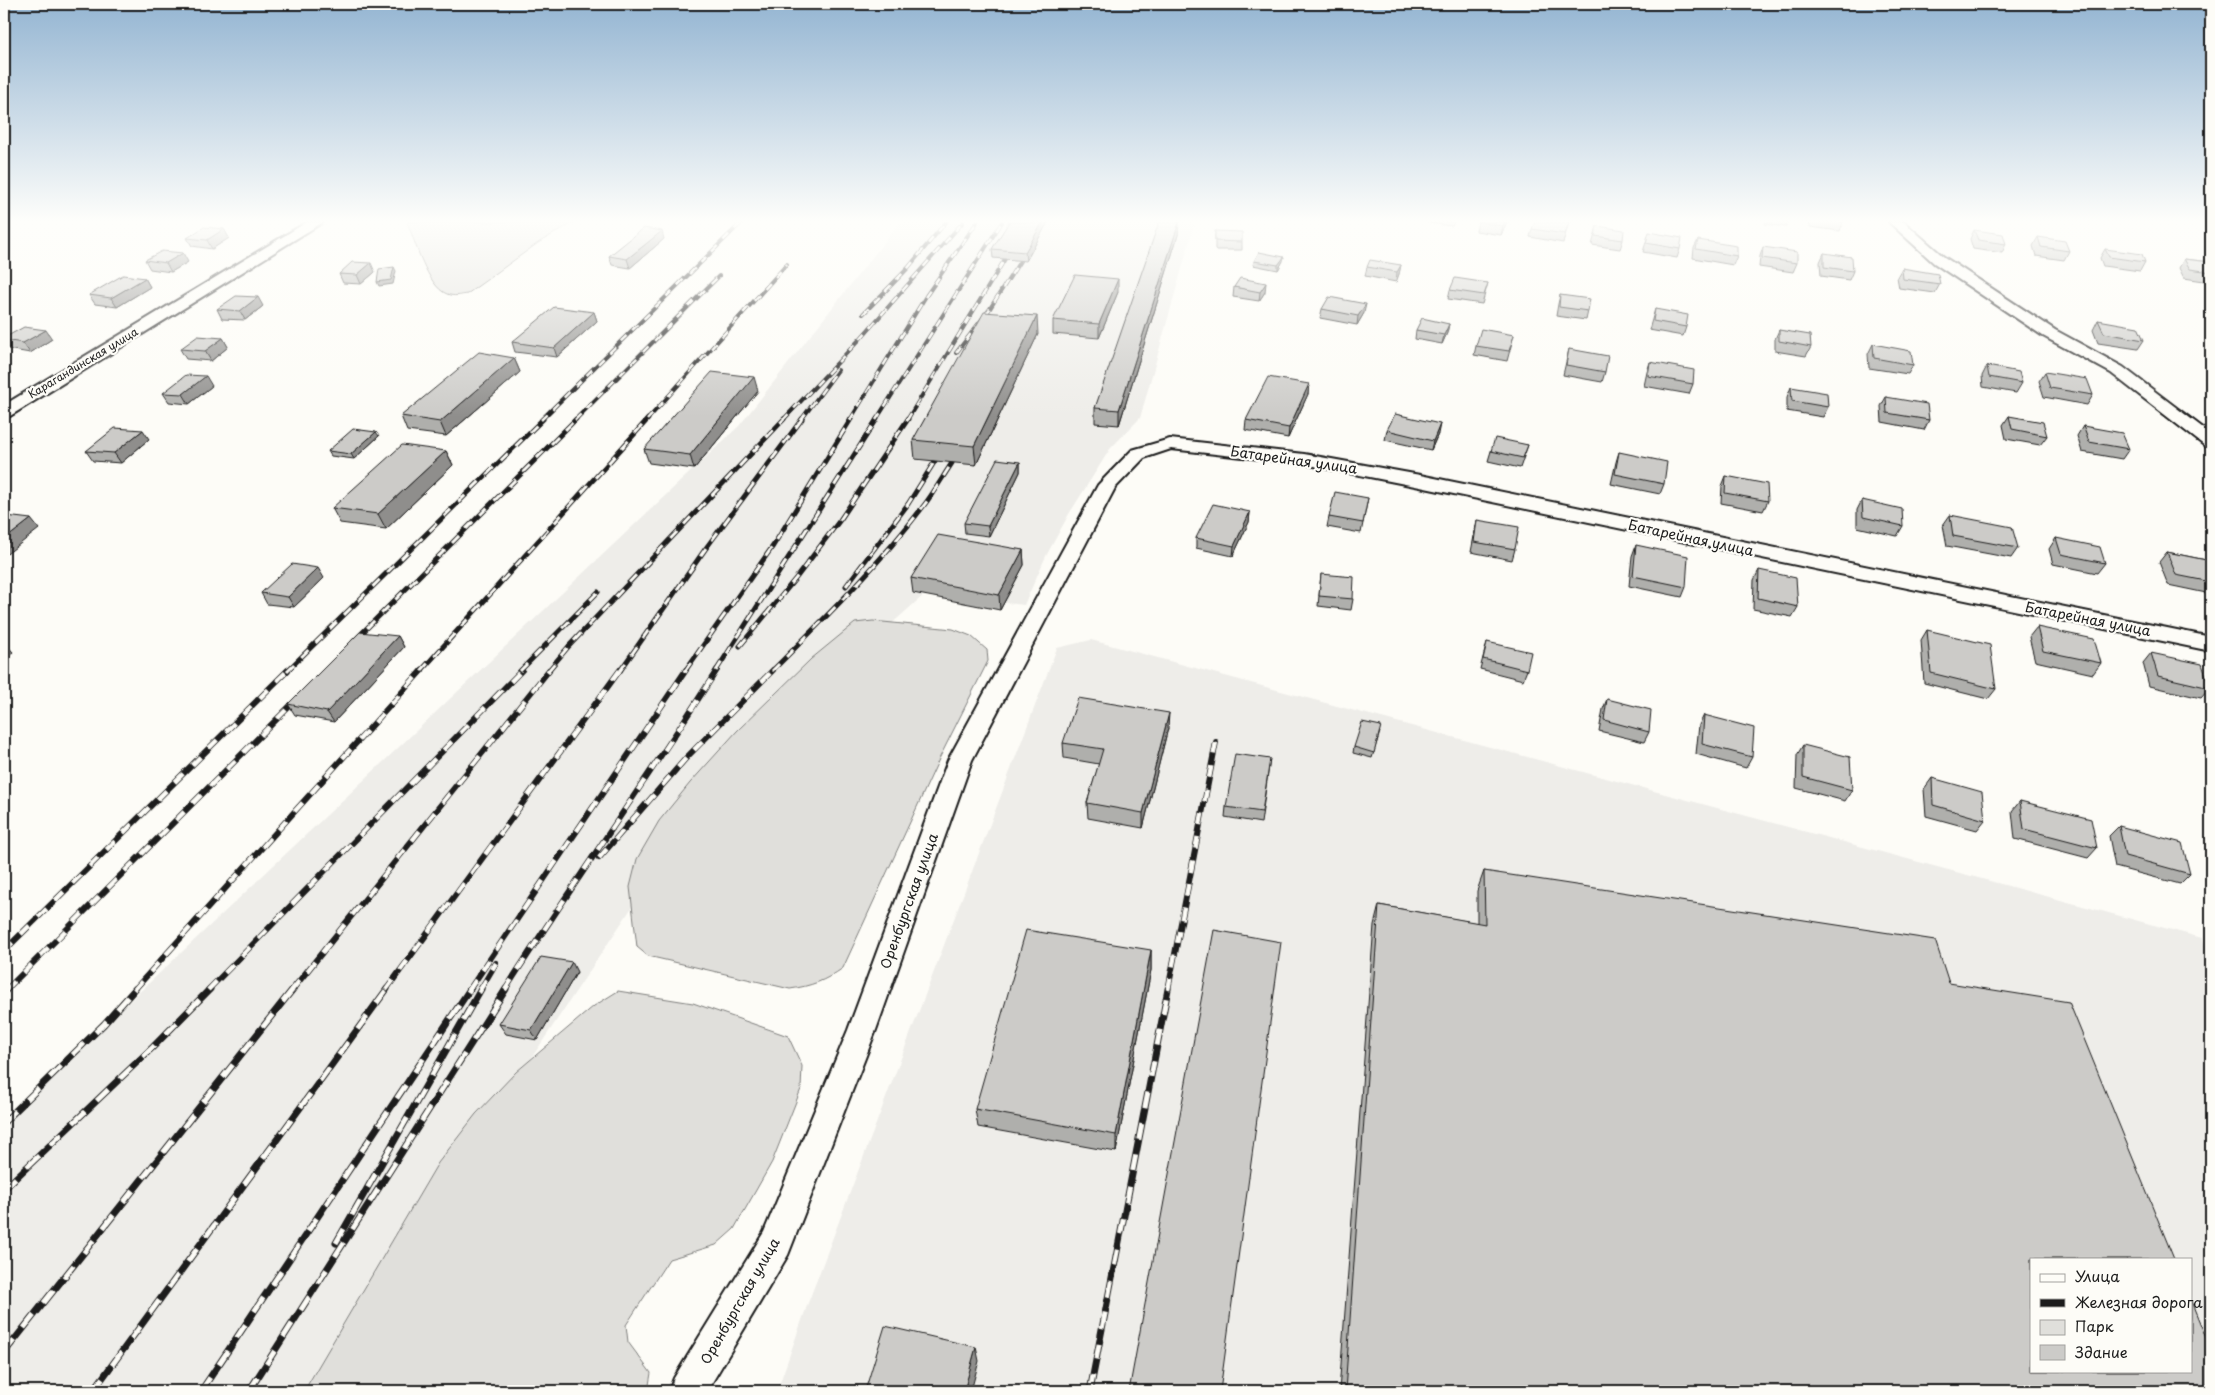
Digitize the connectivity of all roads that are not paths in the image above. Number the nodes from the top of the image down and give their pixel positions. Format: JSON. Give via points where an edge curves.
{"nodes":[{"id":1,"x":209,"y":287,"type":"edge"},
{"id":2,"x":1980,"y":287,"type":"edge"},
{"id":3,"x":4,"y":412,"type":"edge"},
{"id":4,"x":2211,"y":442,"type":"edge"},
{"id":5,"x":1170,"y":444,"type":"joint"},
{"id":6,"x":2211,"y":644,"type":"edge"},
{"id":7,"x":687,"y":1391,"type":"edge"}],
"edges":[{"from":1,"to":3,"type":"street","name":"Карагандинская улица"},
{"from":2,"to":4,"type":"street","via":[[2049,332],[2117,370]]},
{"from":5,"to":6,"type":"street","name":"Батарейная улица","via":[[1304,460],[1420,481]]},
{"from":5,"to":7,"type":"street","name":"Оренбургская улица","via":[[1138,454],[1107,485],[960,760],[862,1030],[776,1243]]}]}
